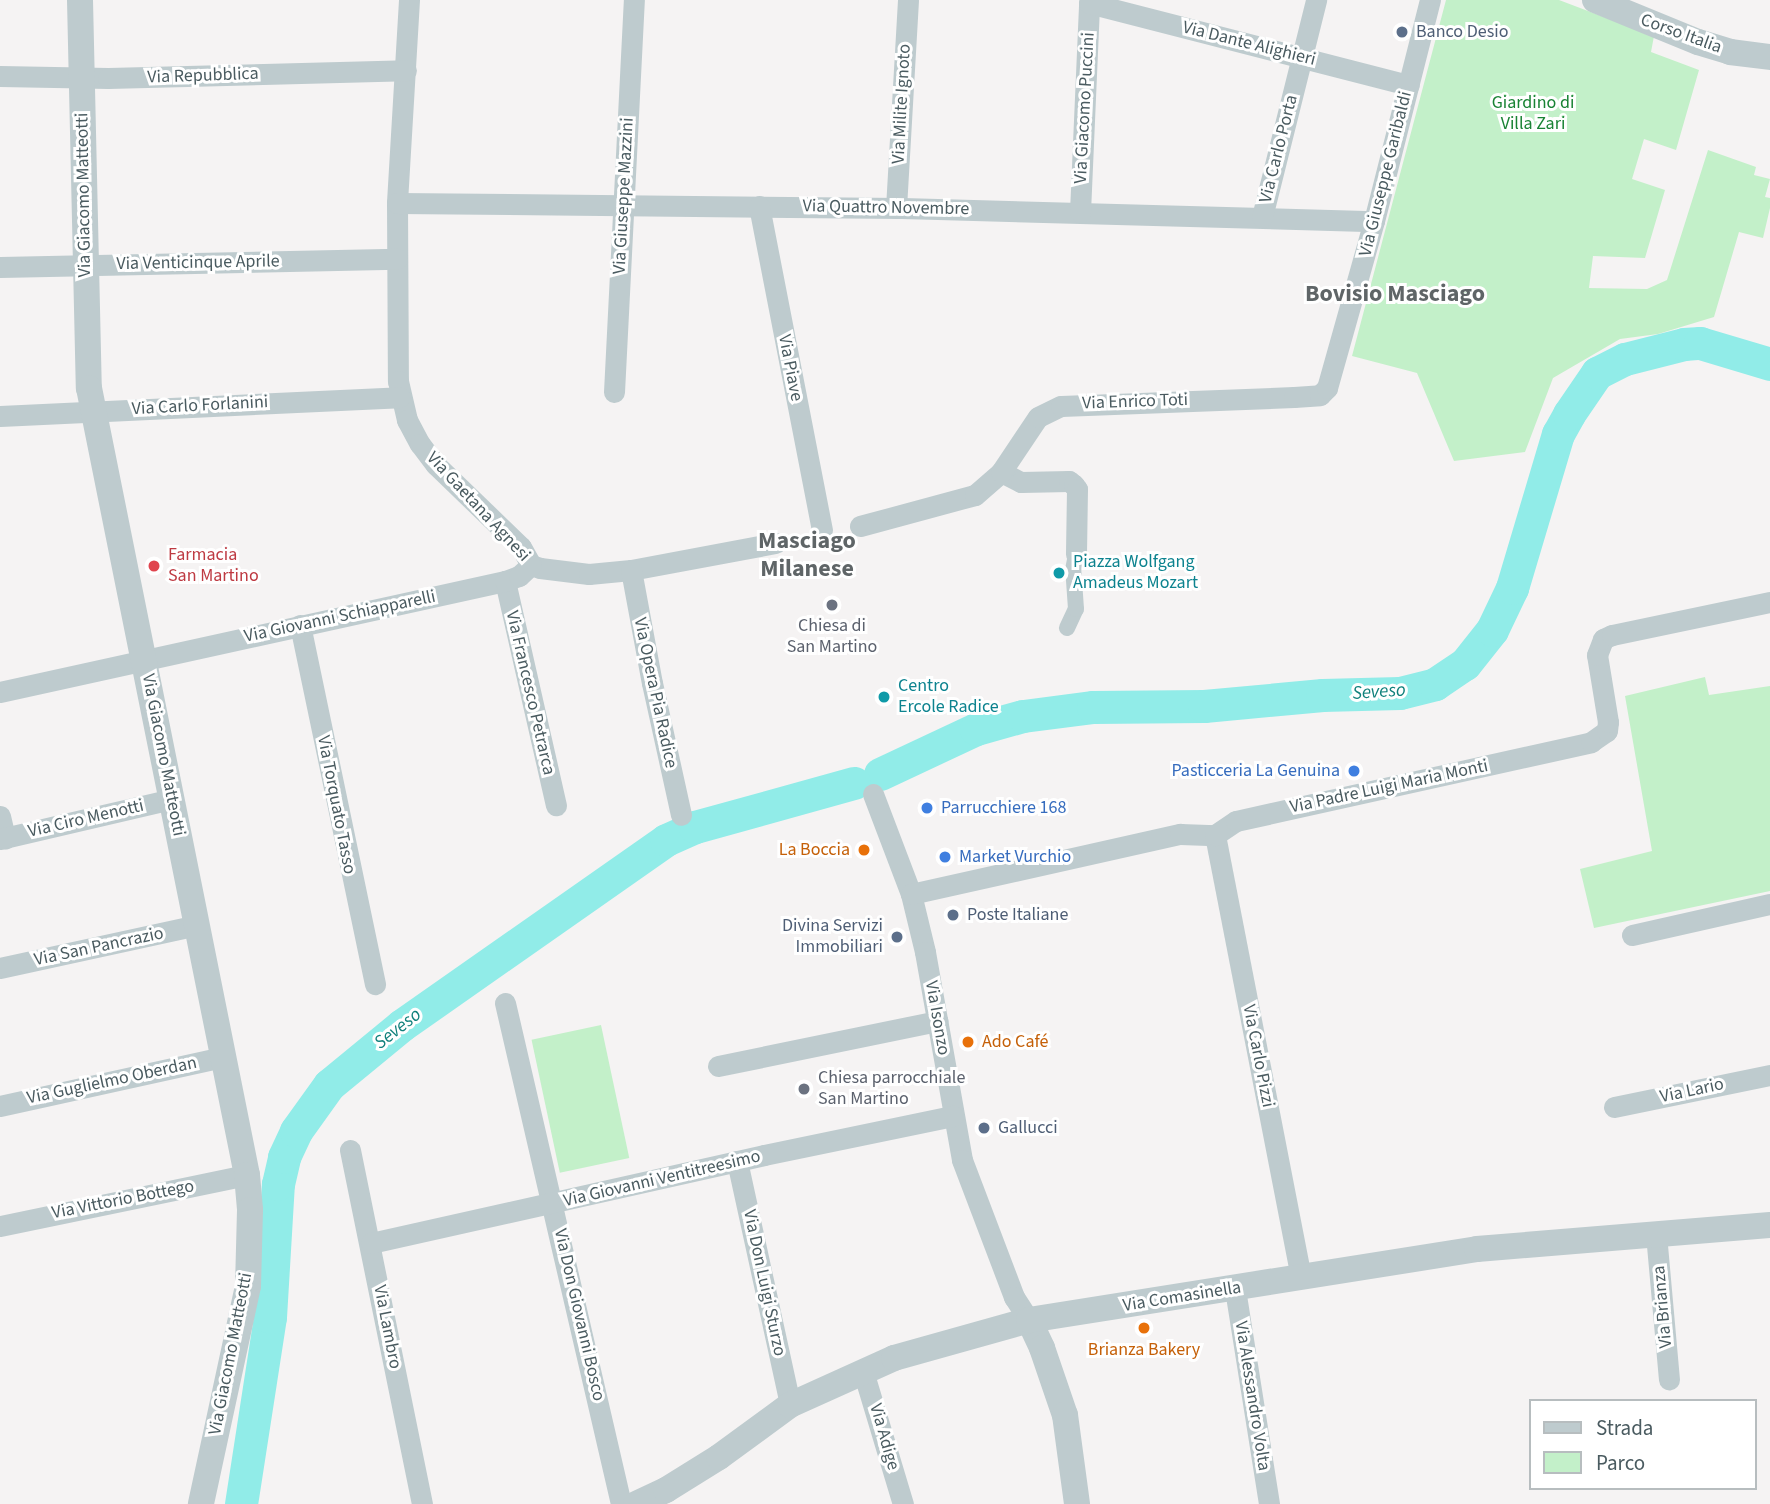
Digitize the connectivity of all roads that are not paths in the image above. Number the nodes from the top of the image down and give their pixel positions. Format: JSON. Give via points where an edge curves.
{"nodes":[{"id":1,"x":80,"y":0,"type":"edge"},
{"id":2,"x":409,"y":0,"type":"edge"},
{"id":3,"x":634,"y":0,"type":"edge"},
{"id":4,"x":908,"y":0,"type":"edge"},
{"id":5,"x":1316,"y":0,"type":"edge"},
{"id":6,"x":1430,"y":0,"type":"edge"},
{"id":7,"x":1595,"y":0,"type":"edge"},
{"id":8,"x":1089,"y":3,"type":"joint"},
{"id":9,"x":1301,"y":57,"type":"junction"},
{"id":10,"x":1770,"y":57,"type":"edge"},
{"id":11,"x":406,"y":70,"type":"junction"},
{"id":12,"x":0,"y":76,"type":"edge"},
{"id":13,"x":81,"y":77,"type":"junction"},
{"id":14,"x":1409,"y":85,"type":"junction"},
{"id":15,"x":397,"y":203,"type":"junction"},
{"id":16,"x":624,"y":204,"type":"junction"},
{"id":17,"x":759,"y":206,"type":"junction"},
{"id":18,"x":896,"y":208,"type":"junction"},
{"id":19,"x":1080,"y":212,"type":"junction"},
{"id":20,"x":1262,"y":218,"type":"junction"},
{"id":21,"x":1374,"y":221,"type":"junction"},
{"id":22,"x":397,"y":259,"type":"junction"},
{"id":23,"x":86,"y":265,"type":"junction"},
{"id":24,"x":0,"y":267,"type":"edge"},
{"id":25,"x":1327,"y":388,"type":"joint"},
{"id":26,"x":614,"y":392,"type":"dead end"},
{"id":27,"x":400,"y":397,"type":"junction"},
{"id":28,"x":92,"y":411,"type":"junction"},
{"id":29,"x":0,"y":416,"type":"edge"},
{"id":30,"x":1001,"y":472,"type":"junction"},
{"id":31,"x":860,"y":526,"type":"dead end"},
{"id":32,"x":822,"y":530,"type":"dead end"},
{"id":33,"x":775,"y":543,"type":"dead end"},
{"id":34,"x":1076,"y":554,"type":"joint"},
{"id":35,"x":531,"y":565,"type":"junction"},
{"id":36,"x":631,"y":570,"type":"junction"},
{"id":37,"x":505,"y":581,"type":"junction"},
{"id":38,"x":1770,"y":602,"type":"edge"},
{"id":39,"x":300,"y":625,"type":"junction"},
{"id":40,"x":1067,"y":628,"type":"dead end"},
{"id":41,"x":144,"y":658,"type":"junction"},
{"id":42,"x":0,"y":692,"type":"edge"},
{"id":43,"x":873,"y":793,"type":"dead end"},
{"id":44,"x":172,"y":799,"type":"junction"},
{"id":45,"x":556,"y":804,"type":"dead end"},
{"id":46,"x":681,"y":815,"type":"dead end"},
{"id":47,"x":0,"y":816,"type":"edge"},
{"id":48,"x":1215,"y":835,"type":"junction"},
{"id":49,"x":2,"y":838,"type":"edge"},
{"id":50,"x":911,"y":894,"type":"junction"},
{"id":51,"x":1770,"y":904,"type":"edge"},
{"id":52,"x":197,"y":925,"type":"junction"},
{"id":53,"x":1632,"y":935,"type":"dead end"},
{"id":54,"x":0,"y":968,"type":"edge"},
{"id":55,"x":375,"y":984,"type":"dead end"},
{"id":56,"x":505,"y":1003,"type":"dead end"},
{"id":57,"x":937,"y":1021,"type":"junction"},
{"id":58,"x":223,"y":1057,"type":"junction"},
{"id":59,"x":719,"y":1066,"type":"dead end"},
{"id":60,"x":1770,"y":1075,"type":"edge"},
{"id":61,"x":0,"y":1106,"type":"edge"},
{"id":62,"x":1614,"y":1107,"type":"dead end"},
{"id":63,"x":953,"y":1116,"type":"junction"},
{"id":64,"x":350,"y":1150,"type":"dead end"},
{"id":65,"x":737,"y":1161,"type":"junction"},
{"id":66,"x":247,"y":1175,"type":"junction"},
{"id":67,"x":554,"y":1204,"type":"junction"},
{"id":68,"x":1770,"y":1225,"type":"edge"},
{"id":69,"x":0,"y":1226,"type":"edge"},
{"id":70,"x":1656,"y":1234,"type":"junction"},
{"id":71,"x":371,"y":1243,"type":"junction"},
{"id":72,"x":1301,"y":1278,"type":"junction"},
{"id":73,"x":1235,"y":1289,"type":"junction"},
{"id":74,"x":1029,"y":1320,"type":"junction"},
{"id":75,"x":863,"y":1371,"type":"junction"},
{"id":76,"x":1669,"y":1380,"type":"dead end"},
{"id":77,"x":790,"y":1405,"type":"junction"},
{"id":78,"x":201,"y":1504,"type":"edge"},
{"id":79,"x":422,"y":1504,"type":"edge"},
{"id":80,"x":621,"y":1504,"type":"edge"},
{"id":81,"x":636,"y":1504,"type":"edge"},
{"id":82,"x":903,"y":1504,"type":"edge"},
{"id":83,"x":1077,"y":1504,"type":"edge"},
{"id":84,"x":1269,"y":1504,"type":"edge"}],
"edges":[{"from":1,"to":13,"type":"street","name":"Via Giacomo Matteotti"},
{"from":2,"to":11,"type":"street","name":"Via Gaetana Agnesi"},
{"from":3,"to":16,"type":"street","name":"Via Giuseppe Mazzini"},
{"from":4,"to":18,"type":"street","name":"Via Milite Ignoto"},
{"from":5,"to":9,"type":"street","name":"Via Carlo Porta"},
{"from":6,"to":14,"type":"street","name":"Via Giuseppe Garibaldi"},
{"from":7,"to":10,"type":"street","name":"Corso Italia","via":[[1698,42]]},
{"from":8,"to":9,"type":"street","name":"Via Dante Alighieri"},
{"from":8,"to":19,"type":"street","name":"Via Giacomo Puccini"},
{"from":9,"to":14,"type":"street","name":"Via Dante Alighieri"},
{"from":9,"to":20,"type":"street","name":"Via Carlo Porta"},
{"from":11,"to":13,"type":"street","name":"Via Repubblica"},
{"from":11,"to":15,"type":"street","name":"Via Gaetana Agnesi"},
{"from":12,"to":13,"type":"street","name":"Via Repubblica"},
{"from":13,"to":23,"type":"street","name":"Via Giacomo Matteotti"},
{"from":14,"to":21,"type":"street","name":"Via Giuseppe Garibaldi"},
{"from":15,"to":16,"type":"street","name":"Via Quattro Novembre"},
{"from":15,"to":22,"type":"street","name":"Via Gaetana Agnesi"},
{"from":16,"to":17,"type":"street","name":"Via Quattro Novembre"},
{"from":16,"to":26,"type":"street","name":"Via Giuseppe Mazzini"},
{"from":17,"to":18,"type":"street","name":"Via Quattro Novembre"},
{"from":17,"to":32,"type":"street","name":"Via Piave"},
{"from":18,"to":19,"type":"street","name":"Via Quattro Novembre"},
{"from":19,"to":20,"type":"street","name":"Via Quattro Novembre"},
{"from":20,"to":21,"type":"street","name":"Via Quattro Novembre"},
{"from":21,"to":25,"type":"street","name":"Via Giuseppe Garibaldi"},
{"from":22,"to":23,"type":"street","name":"Via Venticinque Aprile"},
{"from":22,"to":27,"type":"street","name":"Via Gaetana Agnesi"},
{"from":23,"to":24,"type":"street","name":"Via Venticinque Aprile"},
{"from":23,"to":28,"type":"street","name":"Via Giacomo Matteotti"},
{"from":25,"to":30,"type":"street","name":"Via Enrico Toti","via":[[1320,394],[1061,406],[1038,417]]},
{"from":27,"to":28,"type":"street","name":"Via Carlo Forlanini"},
{"from":27,"to":35,"type":"street","name":"Via Gaetana Agnesi","via":[[407,419],[436,465],[521,547]]},
{"from":28,"to":29,"type":"street","name":"Via Carlo Forlanini"},
{"from":28,"to":41,"type":"street","name":"Via Giacomo Matteotti"},
{"from":30,"to":31,"type":"street","name":"Via Enrico Toti","via":[[968,499]]},
{"from":30,"to":34,"type":"street","via":[[1021,482],[1069,481],[1074,485]]},
{"from":33,"to":36,"type":"street","name":"Via Gaetana Agnesi"},
{"from":34,"to":40,"type":"street","via":[[1076,609]]},
{"from":35,"to":36,"type":"street","name":"Via Gaetana Agnesi","via":[[589,574]]},
{"from":35,"to":37,"type":"street","name":"Via Giovanni Schiapparelli"},
{"from":36,"to":46,"type":"street","name":"Via Opera Pia Radice"},
{"from":37,"to":39,"type":"street","name":"Via Giovanni Schiapparelli"},
{"from":37,"to":45,"type":"street","name":"Via Francesco Petrarca"},
{"from":38,"to":48,"type":"street","name":"Via Padre Luigi Maria Monti","via":[[1603,639],[1597,655],[1607,731],[1591,742],[1236,821]]},
{"from":39,"to":41,"type":"street","name":"Via Giovanni Schiapparelli"},
{"from":39,"to":55,"type":"street","name":"Via Torquato Tasso"},
{"from":41,"to":42,"type":"street","name":"Via Giovanni Schiapparelli"},
{"from":41,"to":44,"type":"street","name":"Via Giacomo Matteotti"},
{"from":43,"to":50,"type":"street","name":"Via Isonzo"},
{"from":44,"to":49,"type":"street","name":"Via Ciro Menotti"},
{"from":44,"to":52,"type":"street","name":"Via Giacomo Matteotti"},
{"from":47,"to":49,"type":"street"},
{"from":48,"to":50,"type":"street","name":"Via Padre Luigi Maria Monti","via":[[1180,834]]},
{"from":48,"to":72,"type":"street","name":"Via Carlo Pizzi"},
{"from":50,"to":57,"type":"street","name":"Via Isonzo"},
{"from":51,"to":53,"type":"street"},
{"from":52,"to":54,"type":"street","name":"Via San Pancrazio"},
{"from":52,"to":58,"type":"street","name":"Via Giacomo Matteotti"},
{"from":56,"to":67,"type":"street","name":"Via Don Giovanni Bosco"},
{"from":57,"to":59,"type":"street"},
{"from":57,"to":63,"type":"street","name":"Via Isonzo"},
{"from":58,"to":61,"type":"street","name":"Via Guglielmo Oberdan"},
{"from":58,"to":66,"type":"street","name":"Via Giacomo Matteotti"},
{"from":60,"to":62,"type":"street","name":"Via Lario"},
{"from":63,"to":65,"type":"street","name":"Via Giovanni Ventitreesimo"},
{"from":63,"to":74,"type":"street","name":"Via Isonzo","via":[[961,1160],[975,1199],[1014,1297]]},
{"from":64,"to":71,"type":"street","name":"Via Lambro"},
{"from":65,"to":67,"type":"street","name":"Via Giovanni Ventitreesimo"},
{"from":65,"to":77,"type":"street","name":"Via Don Luigi Sturzo"},
{"from":66,"to":69,"type":"street","name":"Via Vittorio Bottego"},
{"from":66,"to":78,"type":"street","name":"Via Giacomo Matteotti","via":[[248,1286]]},
{"from":67,"to":71,"type":"street","name":"Via Giovanni Ventitreesimo"},
{"from":67,"to":80,"type":"street","name":"Via Don Giovanni Bosco"},
{"from":68,"to":70,"type":"street","name":"Via Comasinella"},
{"from":70,"to":72,"type":"street","name":"Via Comasinella","via":[[1477,1249]]},
{"from":70,"to":76,"type":"street","name":"Via Brianza"},
{"from":71,"to":79,"type":"street","name":"Via Lambro"},
{"from":72,"to":73,"type":"street","name":"Via Comasinella"},
{"from":73,"to":74,"type":"street","name":"Via Comasinella"},
{"from":73,"to":84,"type":"street","name":"Via Alessandro Volta"},
{"from":74,"to":75,"type":"street","name":"Via Comasinella"},
{"from":74,"to":83,"type":"street","via":[[1065,1415]]},
{"from":75,"to":77,"type":"street","name":"Via Comasinella"},
{"from":75,"to":82,"type":"street","name":"Via Adige"},
{"from":77,"to":81,"type":"street","name":"Via Comasinella","via":[[719,1457]]}]}
